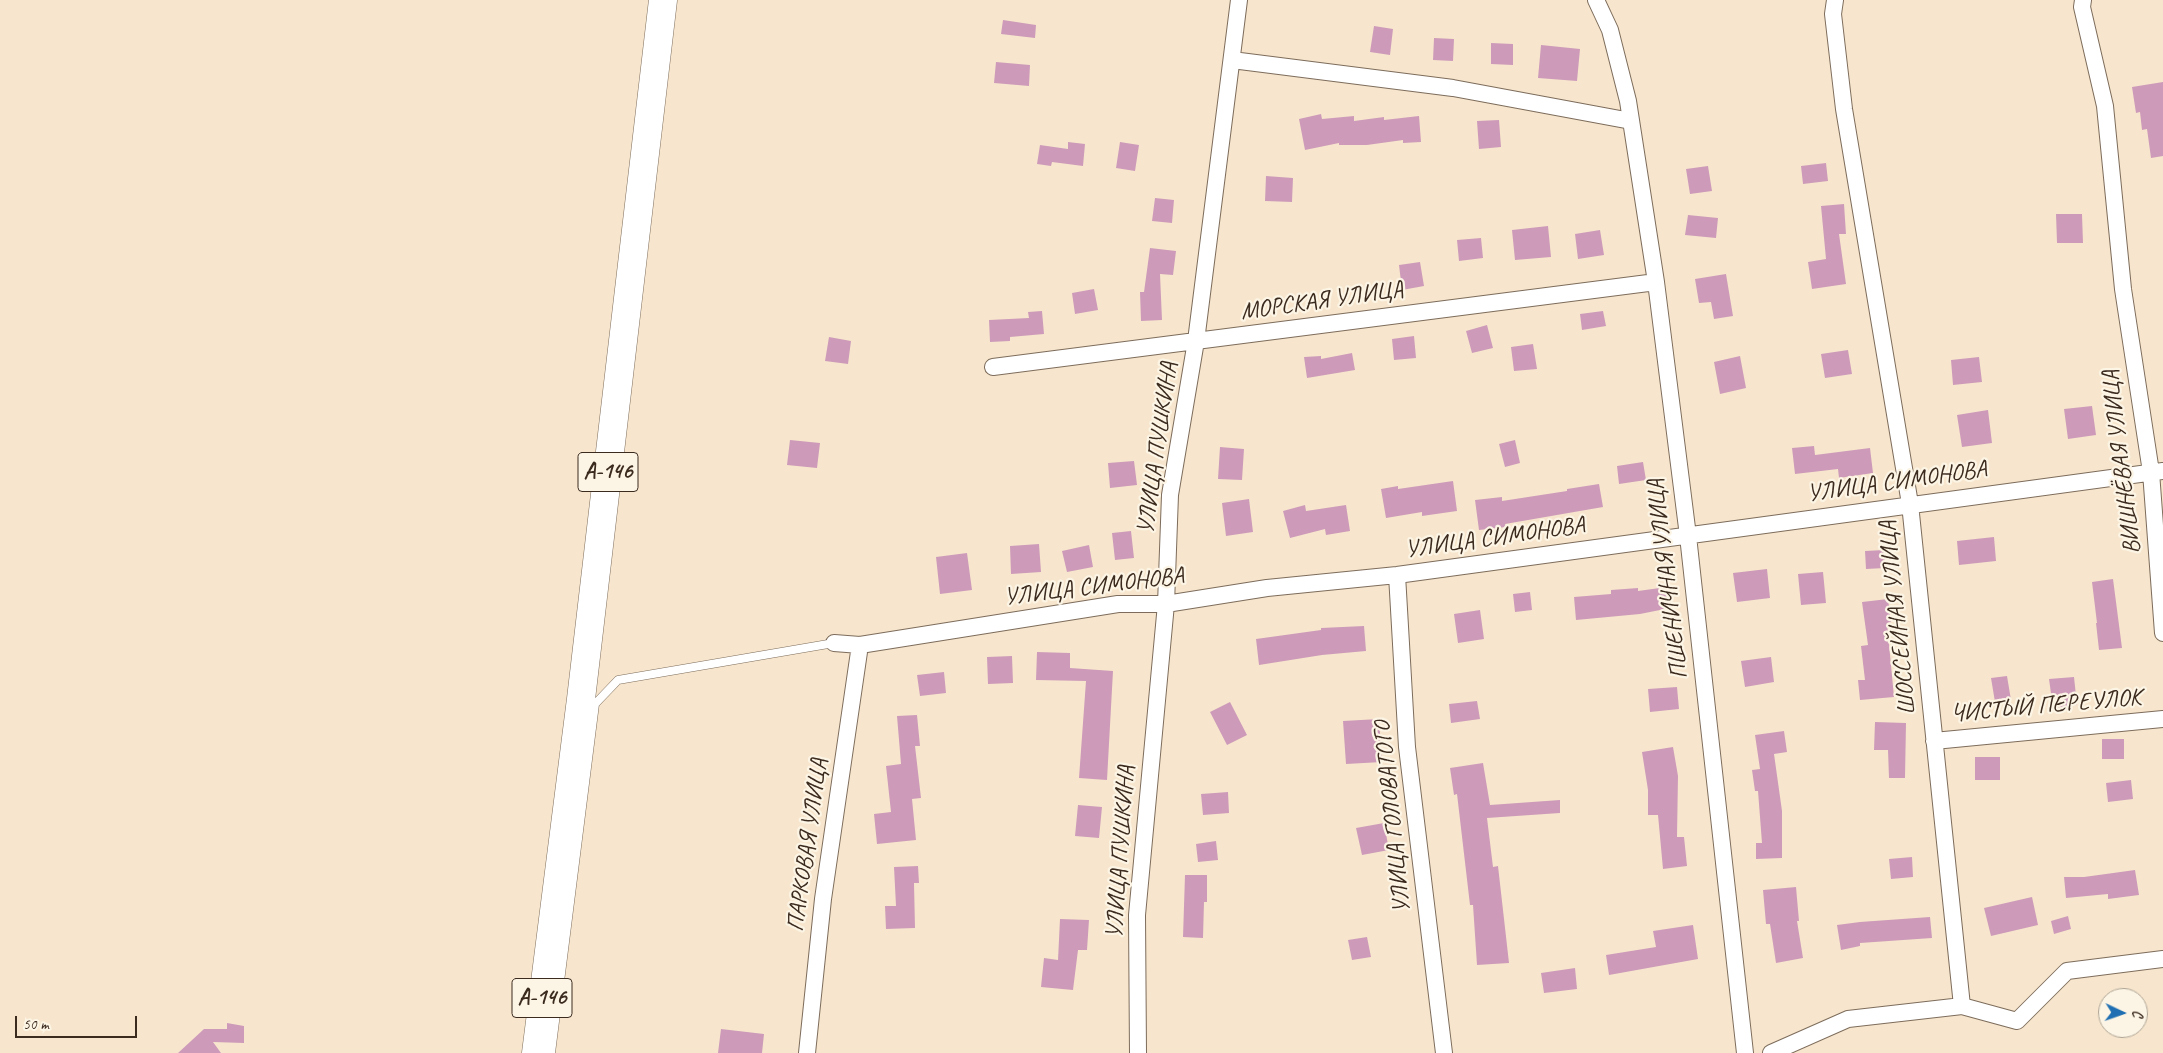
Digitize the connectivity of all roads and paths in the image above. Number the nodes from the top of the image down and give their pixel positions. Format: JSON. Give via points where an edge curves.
{"nodes":[{"id":1,"x":663,"y":0,"type":"edge"},
{"id":2,"x":1239,"y":0,"type":"edge"},
{"id":3,"x":1596,"y":0,"type":"edge"},
{"id":4,"x":1835,"y":0,"type":"edge"},
{"id":5,"x":2083,"y":0,"type":"edge"},
{"id":6,"x":1232,"y":60,"type":"junction"},
{"id":7,"x":1631,"y":121,"type":"junction"},
{"id":8,"x":1656,"y":282,"type":"junction"},
{"id":9,"x":1196,"y":341,"type":"junction"},
{"id":10,"x":993,"y":368,"type":"dead end"},
{"id":11,"x":2157,"y":471,"type":"edge"},
{"id":12,"x":1910,"y":504,"type":"junction"},
{"id":13,"x":1688,"y":536,"type":"junction"},
{"id":14,"x":1397,"y":575,"type":"junction"},
{"id":15,"x":1166,"y":604,"type":"junction"},
{"id":16,"x":2163,"y":633,"type":"edge"},
{"id":17,"x":834,"y":643,"type":"joint"},
{"id":18,"x":860,"y":645,"type":"junction"},
{"id":19,"x":588,"y":701,"type":"junction"},
{"id":20,"x":2163,"y":719,"type":"edge"},
{"id":21,"x":1934,"y":741,"type":"junction"},
{"id":22,"x":2163,"y":960,"type":"edge"},
{"id":23,"x":1962,"y":1006,"type":"junction"},
{"id":24,"x":536,"y":1053,"type":"edge"},
{"id":25,"x":551,"y":1053,"type":"edge"},
{"id":26,"x":807,"y":1053,"type":"edge"},
{"id":27,"x":1138,"y":1053,"type":"edge"},
{"id":28,"x":1444,"y":1053,"type":"edge"},
{"id":29,"x":1745,"y":1053,"type":"edge"},
{"id":30,"x":1771,"y":1053,"type":"edge"}],
"edges":[{"from":1,"to":19,"type":"highway","number":"А-146"},
{"from":2,"to":6,"type":"street","name":"УЛИЦА ПУШКИНА"},
{"from":3,"to":7,"type":"street","name":"ПШЕНИЧНАЯ УЛИЦА","via":[[1610,30]]},
{"from":4,"to":12,"type":"street","name":"ШОССЕЙНАЯ УЛИЦА","via":[[1833,14],[1844,109]]},
{"from":5,"to":11,"type":"street","name":"ВИШНЁВАЯ УЛИЦА","via":[[2105,106],[2123,289]]},
{"from":6,"to":7,"type":"street","via":[[1453,88]]},
{"from":6,"to":9,"type":"street","name":"УЛИЦА ПУШКИНА"},
{"from":7,"to":8,"type":"street","name":"ПШЕНИЧНАЯ УЛИЦА"},
{"from":8,"to":9,"type":"street","name":"МОРСКАЯ УЛИЦА"},
{"from":8,"to":13,"type":"street","name":"ПШЕНИЧНАЯ УЛИЦА"},
{"from":9,"to":10,"type":"street","name":"МОРСКАЯ УЛИЦА"},
{"from":9,"to":15,"type":"street","name":"УЛИЦА ПУШКИНА","via":[[1170,495]]},
{"from":11,"to":12,"type":"street","name":"УЛИЦА СИМОНОВА"},
{"from":11,"to":16,"type":"street","name":"ВИШНЁВАЯ УЛИЦА"},
{"from":12,"to":13,"type":"street","name":"УЛИЦА СИМОНОВА"},
{"from":12,"to":21,"type":"street","name":"ШОССЕЙНАЯ УЛИЦА"},
{"from":13,"to":14,"type":"street","name":"УЛИЦА СИМОНОВА"},
{"from":13,"to":29,"type":"street","name":"ПШЕНИЧНАЯ УЛИЦА"},
{"from":14,"to":15,"type":"street","name":"УЛИЦА СИМОНОВА","via":[[1267,588]]},
{"from":14,"to":28,"type":"street","name":"УЛИЦА ГОЛОВАТОГО","via":[[1408,747]]},
{"from":15,"to":18,"type":"street","name":"УЛИЦА СИМОНОВА","via":[[1118,604]]},
{"from":15,"to":27,"type":"street","name":"УЛИЦА ПУШКИНА","via":[[1137,915]]},
{"from":17,"to":18,"type":"street","name":"УЛИЦА СИМОНОВА"},
{"from":17,"to":19,"type":"lane","via":[[618,680]]},
{"from":18,"to":26,"type":"street","name":"ПАРКОВАЯ УЛИЦА","via":[[823,899]]},
{"from":19,"to":24,"type":"highway","number":"А-146","via":[[548,943]]},
{"from":19,"to":25,"type":"lane"},
{"from":20,"to":21,"type":"street","name":"ЧИСТЫЙ ПЕРЕУЛОК"},
{"from":21,"to":23,"type":"street","name":"ШОССЕЙНАЯ УЛИЦА"},
{"from":22,"to":23,"type":"street","via":[[2068,971],[2017,1021]]},
{"from":23,"to":30,"type":"street","via":[[1848,1019]]}]}
